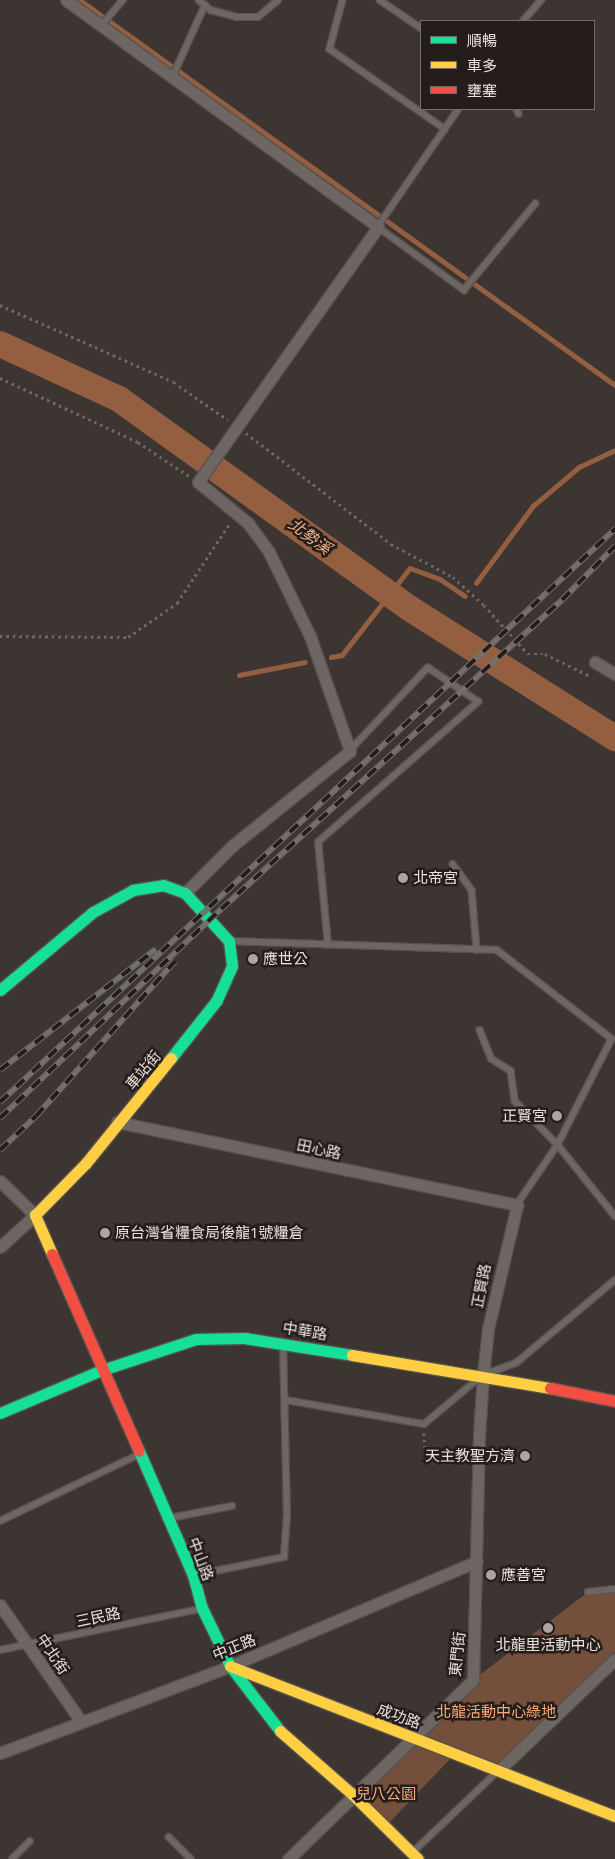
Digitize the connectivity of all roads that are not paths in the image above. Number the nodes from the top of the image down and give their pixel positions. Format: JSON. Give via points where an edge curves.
{"nodes":[{"id":1,"x":66,"y":0,"type":"edge"},
{"id":2,"x":123,"y":0,"type":"edge"},
{"id":3,"x":199,"y":0,"type":"edge"},
{"id":4,"x":278,"y":0,"type":"edge"},
{"id":5,"x":343,"y":0,"type":"edge"},
{"id":6,"x":380,"y":0,"type":"edge"},
{"id":7,"x":542,"y":0,"type":"edge"},
{"id":8,"x":205,"y":5,"type":"junction"},
{"id":9,"x":524,"y":20,"type":"edge"},
{"id":10,"x":101,"y":25,"type":"junction"},
{"id":11,"x":420,"y":27,"type":"edge"},
{"id":12,"x":173,"y":76,"type":"junction"},
{"id":13,"x":458,"y":110,"type":"edge"},
{"id":14,"x":445,"y":129,"type":"junction"},
{"id":15,"x":535,"y":204,"type":"dead end"},
{"id":16,"x":379,"y":225,"type":"junction"},
{"id":17,"x":595,"y":662,"type":"dead end"},
{"id":18,"x":615,"y":674,"type":"edge"},
{"id":19,"x":350,"y":751,"type":"junction"},
{"id":20,"x":453,"y":864,"type":"dead end"},
{"id":21,"x":185,"y":893,"type":"junction"},
{"id":22,"x":229,"y":941,"type":"junction"},
{"id":23,"x":328,"y":944,"type":"junction"},
{"id":24,"x":477,"y":950,"type":"junction"},
{"id":25,"x":0,"y":990,"type":"edge"},
{"id":26,"x":480,"y":1030,"type":"dead end"},
{"id":27,"x":117,"y":1122,"type":"junction"},
{"id":28,"x":558,"y":1145,"type":"junction"},
{"id":29,"x":0,"y":1181,"type":"edge"},
{"id":30,"x":517,"y":1205,"type":"junction"},
{"id":31,"x":34,"y":1215,"type":"junction"},
{"id":32,"x":615,"y":1216,"type":"edge"},
{"id":33,"x":0,"y":1247,"type":"edge"},
{"id":34,"x":615,"y":1280,"type":"edge"},
{"id":35,"x":283,"y":1343,"type":"junction"},
{"id":36,"x":102,"y":1370,"type":"junction"},
{"id":37,"x":483,"y":1375,"type":"junction"},
{"id":38,"x":286,"y":1400,"type":"junction"},
{"id":39,"x":615,"y":1401,"type":"edge"},
{"id":40,"x":0,"y":1413,"type":"edge"},
{"id":41,"x":140,"y":1454,"type":"junction"},
{"id":42,"x":232,"y":1506,"type":"dead end"},
{"id":43,"x":168,"y":1518,"type":"junction"},
{"id":44,"x":0,"y":1521,"type":"edge"},
{"id":45,"x":476,"y":1561,"type":"junction"},
{"id":46,"x":193,"y":1575,"type":"junction"},
{"id":47,"x":615,"y":1589,"type":"edge"},
{"id":48,"x":588,"y":1592,"type":"dead end"},
{"id":49,"x":0,"y":1605,"type":"edge"},
{"id":50,"x":202,"y":1608,"type":"junction"},
{"id":51,"x":28,"y":1644,"type":"junction"},
{"id":52,"x":0,"y":1650,"type":"edge"},
{"id":53,"x":615,"y":1659,"type":"edge"},
{"id":54,"x":230,"y":1666,"type":"junction"},
{"id":55,"x":80,"y":1720,"type":"junction"},
{"id":56,"x":413,"y":1737,"type":"junction"},
{"id":57,"x":0,"y":1753,"type":"edge"},
{"id":58,"x":500,"y":1769,"type":"junction"},
{"id":59,"x":353,"y":1795,"type":"junction"},
{"id":60,"x":615,"y":1816,"type":"edge"},
{"id":61,"x":169,"y":1836,"type":"dead end"},
{"id":62,"x":30,"y":1841,"type":"dead end"},
{"id":63,"x":415,"y":1856,"type":"edge"},
{"id":64,"x":12,"y":1859,"type":"edge"},
{"id":65,"x":192,"y":1859,"type":"edge"},
{"id":66,"x":288,"y":1859,"type":"edge"}],
"edges":[{"from":1,"to":10,"type":"street"},
{"from":2,"to":10,"type":"lane"},
{"from":3,"to":8,"type":"lane"},
{"from":4,"to":8,"type":"lane","via":[[258,17],[237,17],[211,10]]},
{"from":5,"to":14,"type":"lane","via":[[330,50]]},
{"from":6,"to":11,"type":"lane"},
{"from":7,"to":9,"type":"lane"},
{"from":8,"to":12,"type":"lane"},
{"from":10,"to":12,"type":"street"},
{"from":12,"to":16,"type":"street"},
{"from":13,"to":14,"type":"lane"},
{"from":14,"to":16,"type":"lane"},
{"from":15,"to":16,"type":"lane","via":[[464,290]]},
{"from":16,"to":19,"type":"street","via":[[198,482],[236,514],[269,552],[306,628]]},
{"from":17,"to":18,"type":"street"},
{"from":19,"to":21,"type":"street","via":[[232,846]]},
{"from":19,"to":23,"type":"lane","via":[[428,668],[478,702],[318,842]]},
{"from":20,"to":24,"type":"lane","via":[[472,890]]},
{"from":21,"to":22,"type":"street"},
{"from":21,"to":25,"type":"street","via":[[163,885],[133,890],[92,912]]},
{"from":22,"to":23,"type":"lane"},
{"from":22,"to":27,"type":"street","name":"車站街","via":[[232,966],[217,1000]]},
{"from":23,"to":24,"type":"lane"},
{"from":24,"to":28,"type":"lane","via":[[497,950],[612,1039]]},
{"from":26,"to":28,"type":"lane","via":[[492,1059],[511,1071],[516,1101]]},
{"from":27,"to":30,"type":"street","name":"田心路"},
{"from":27,"to":31,"type":"street","name":"車站街","via":[[86,1163]]},
{"from":28,"to":30,"type":"lane"},
{"from":28,"to":32,"type":"lane"},
{"from":29,"to":31,"type":"street"},
{"from":30,"to":37,"type":"street","name":"正賢路","via":[[488,1329]]},
{"from":31,"to":33,"type":"street","name":"車站街"},
{"from":31,"to":36,"type":"street","name":"中山路"},
{"from":34,"to":37,"type":"lane","via":[[516,1363]]},
{"from":35,"to":36,"type":"street","name":"中華路","via":[[244,1338],[196,1339]]},
{"from":35,"to":37,"type":"street","name":"中華路"},
{"from":35,"to":38,"type":"lane"},
{"from":36,"to":40,"type":"street","name":"中華路"},
{"from":36,"to":41,"type":"street","name":"中山路"},
{"from":37,"to":38,"type":"lane","via":[[424,1424]]},
{"from":37,"to":39,"type":"street","name":"中華路"},
{"from":37,"to":45,"type":"street","name":"東門街"},
{"from":38,"to":46,"type":"lane","via":[[288,1518],[284,1557]]},
{"from":41,"to":43,"type":"street","name":"中山路"},
{"from":41,"to":44,"type":"lane"},
{"from":42,"to":43,"type":"lane"},
{"from":43,"to":46,"type":"street","name":"中山路"},
{"from":45,"to":54,"type":"street","name":"中正路"},
{"from":45,"to":56,"type":"street","name":"東門街","via":[[473,1680]]},
{"from":46,"to":50,"type":"street","name":"中山路"},
{"from":47,"to":48,"type":"lane"},
{"from":49,"to":51,"type":"street","name":"中北街"},
{"from":50,"to":51,"type":"lane","name":"三民路"},
{"from":50,"to":54,"type":"street","name":"中山路"},
{"from":51,"to":52,"type":"lane","name":"三民路"},
{"from":51,"to":55,"type":"street","name":"中北街"},
{"from":53,"to":58,"type":"street"},
{"from":54,"to":55,"type":"street","name":"中正路"},
{"from":54,"to":56,"type":"street","name":"成功路"},
{"from":54,"to":59,"type":"street","name":"中山路","via":[[275,1728]]},
{"from":55,"to":57,"type":"street","name":"中正路"},
{"from":56,"to":58,"type":"street","name":"成功路"},
{"from":56,"to":59,"type":"street","name":"東門街"},
{"from":58,"to":60,"type":"street","name":"成功路"},
{"from":58,"to":63,"type":"lane"},
{"from":59,"to":63,"type":"street","name":"中山路"},
{"from":59,"to":66,"type":"street","name":"東門街"},
{"from":61,"to":65,"type":"lane"},
{"from":62,"to":64,"type":"lane"}]}
